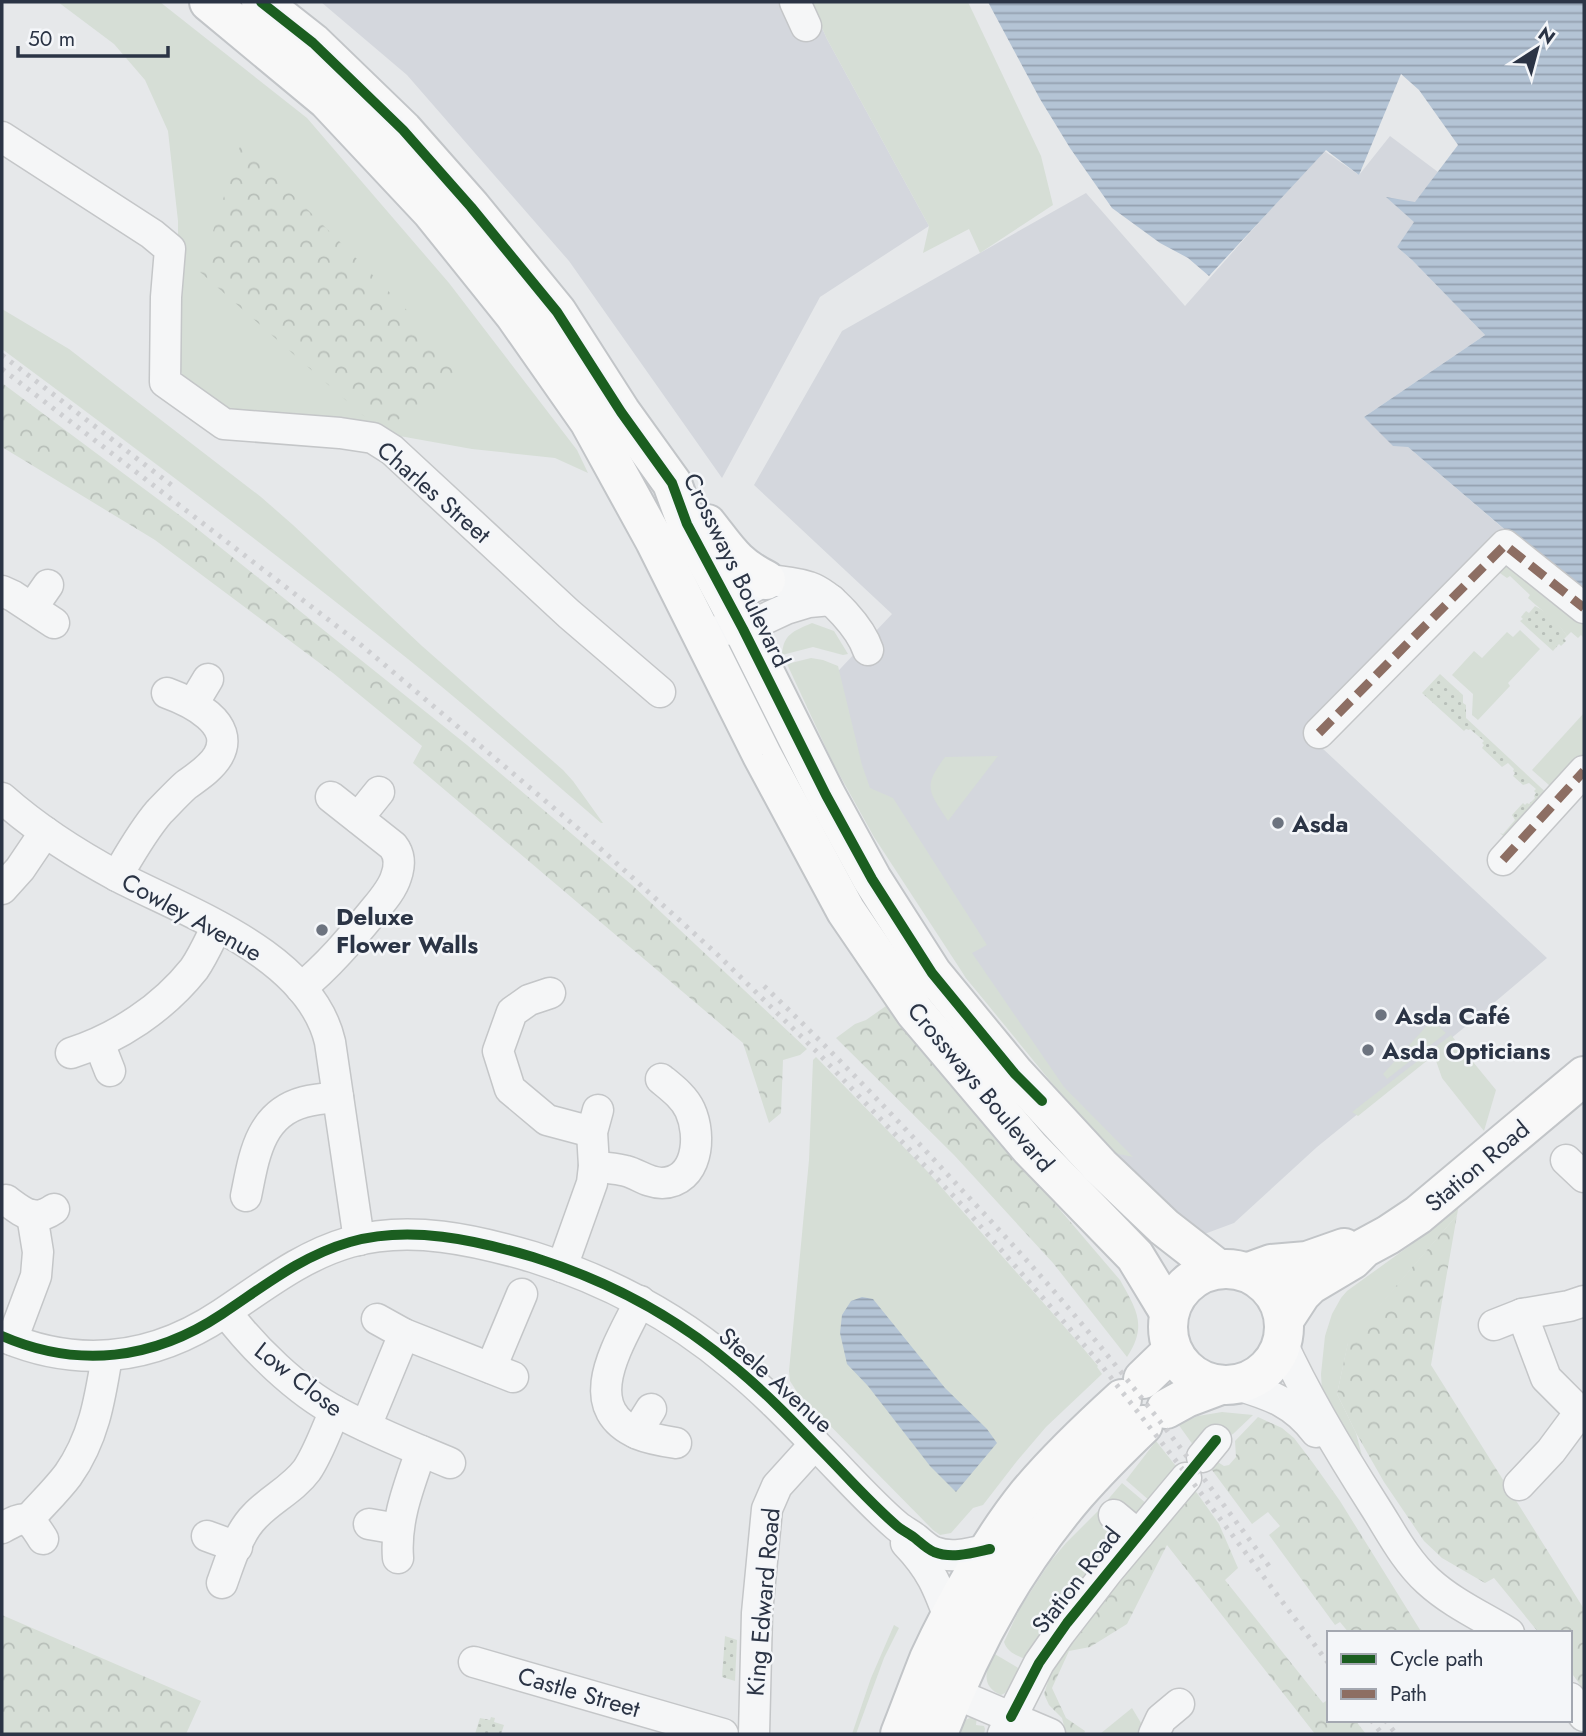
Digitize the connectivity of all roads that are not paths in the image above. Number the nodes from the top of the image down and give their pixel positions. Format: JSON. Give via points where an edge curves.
{"nodes":[{"id":1,"x":209,"y":2,"type":"edge"},
{"id":2,"x":261,"y":2,"type":"edge"},
{"id":3,"x":2,"y":137,"type":"edge"},
{"id":4,"x":672,"y":483,"type":"junction"},
{"id":5,"x":766,"y":580,"type":"junction"},
{"id":6,"x":2,"y":591,"type":"edge"},
{"id":7,"x":831,"y":600,"type":"junction"},
{"id":8,"x":45,"y":605,"type":"dead end"},
{"id":9,"x":1584,"y":608,"type":"edge"},
{"id":10,"x":736,"y":617,"type":"junction"},
{"id":11,"x":700,"y":631,"type":"junction"},
{"id":12,"x":868,"y":650,"type":"dead end"},
{"id":13,"x":208,"y":679,"type":"dead end"},
{"id":14,"x":660,"y":692,"type":"dead end"},
{"id":15,"x":1319,"y":733,"type":"dead end"},
{"id":16,"x":1584,"y":771,"type":"edge"},
{"id":17,"x":379,"y":792,"type":"dead end"},
{"id":18,"x":331,"y":797,"type":"dead end"},
{"id":19,"x":2,"y":798,"type":"edge"},
{"id":20,"x":358,"y":818,"type":"junction"},
{"id":21,"x":45,"y":832,"type":"junction"},
{"id":22,"x":1503,"y":860,"type":"dead end"},
{"id":23,"x":117,"y":876,"type":"junction"},
{"id":24,"x":2,"y":889,"type":"edge"},
{"id":25,"x":217,"y":926,"type":"junction"},
{"id":26,"x":301,"y":988,"type":"junction"},
{"id":27,"x":550,"y":993,"type":"dead end"},
{"id":28,"x":99,"y":1043,"type":"junction"},
{"id":29,"x":71,"y":1053,"type":"dead end"},
{"id":30,"x":110,"y":1071,"type":"dead end"},
{"id":31,"x":1584,"y":1076,"type":"edge"},
{"id":32,"x":661,"y":1079,"type":"dead end"},
{"id":33,"x":338,"y":1097,"type":"junction"},
{"id":34,"x":594,"y":1166,"type":"junction"},
{"id":35,"x":246,"y":1196,"type":"dead end"},
{"id":36,"x":6,"y":1200,"type":"dead end"},
{"id":37,"x":359,"y":1240,"type":"junction"},
{"id":38,"x":1364,"y":1248,"type":"junction"},
{"id":39,"x":562,"y":1267,"type":"junction"},
{"id":40,"x":1234,"y":1271,"type":"junction"},
{"id":41,"x":522,"y":1294,"type":"dead end"},
{"id":42,"x":640,"y":1301,"type":"junction"},
{"id":43,"x":1584,"y":1301,"type":"edge"},
{"id":44,"x":226,"y":1312,"type":"junction"},
{"id":45,"x":1169,"y":1312,"type":"junction"},
{"id":46,"x":1522,"y":1314,"type":"junction"},
{"id":47,"x":377,"y":1319,"type":"dead end"},
{"id":48,"x":1494,"y":1325,"type":"dead end"},
{"id":49,"x":1283,"y":1332,"type":"junction"},
{"id":50,"x":404,"y":1334,"type":"junction"},
{"id":51,"x":7,"y":1338,"type":"edge"},
{"id":52,"x":1172,"y":1351,"type":"junction"},
{"id":53,"x":107,"y":1356,"type":"junction"},
{"id":54,"x":1228,"y":1386,"type":"junction"},
{"id":55,"x":1143,"y":1403,"type":"junction"},
{"id":56,"x":1582,"y":1410,"type":"edge"},
{"id":57,"x":335,"y":1411,"type":"junction"},
{"id":58,"x":366,"y":1426,"type":"junction"},
{"id":59,"x":676,"y":1443,"type":"dead end"},
{"id":60,"x":815,"y":1444,"type":"junction"},
{"id":61,"x":421,"y":1451,"type":"junction"},
{"id":62,"x":1339,"y":1451,"type":"junction"},
{"id":63,"x":1201,"y":1459,"type":"dead end"},
{"id":64,"x":450,"y":1463,"type":"dead end"},
{"id":65,"x":1519,"y":1485,"type":"dead end"},
{"id":66,"x":1114,"y":1515,"type":"dead end"},
{"id":67,"x":369,"y":1524,"type":"dead end"},
{"id":68,"x":898,"y":1527,"type":"junction"},
{"id":69,"x":24,"y":1529,"type":"edge"},
{"id":70,"x":1138,"y":1535,"type":"junction"},
{"id":71,"x":207,"y":1536,"type":"dead end"},
{"id":72,"x":237,"y":1547,"type":"junction"},
{"id":73,"x":990,"y":1549,"type":"junction"},
{"id":74,"x":222,"y":1584,"type":"dead end"},
{"id":75,"x":950,"y":1620,"type":"junction"},
{"id":76,"x":1504,"y":1631,"type":"edge"},
{"id":77,"x":474,"y":1662,"type":"dead end"},
{"id":78,"x":954,"y":1693,"type":"junction"},
{"id":79,"x":1572,"y":1701,"type":"edge"},
{"id":80,"x":1179,"y":1704,"type":"dead end"},
{"id":81,"x":1584,"y":1716,"type":"edge"},
{"id":82,"x":1007,"y":1726,"type":"edge"},
{"id":83,"x":723,"y":1734,"type":"edge"},
{"id":84,"x":754,"y":1734,"type":"edge"},
{"id":85,"x":900,"y":1734,"type":"edge"},
{"id":86,"x":938,"y":1734,"type":"edge"},
{"id":87,"x":1050,"y":1734,"type":"edge"},
{"id":88,"x":1154,"y":1734,"type":"edge"}],
"edges":[{"from":1,"to":11,"type":"main road","name":"Crossways Boulevard","via":[[327,100],[432,212],[514,314],[589,421]]},
{"from":2,"to":4,"type":"main road","name":"Crossways Boulevard","via":[[343,72],[471,207],[557,313]]},
{"from":3,"to":14,"type":"street","name":"Charles Street","via":[[170,249],[165,382],[224,424],[373,438],[392,450]]},
{"from":4,"to":5,"type":"main road","via":[[726,550],[749,572]]},
{"from":4,"to":10,"type":"main road","name":"Crossways Boulevard","via":[[687,524]]},
{"from":5,"to":7,"type":"street","via":[[810,587]]},
{"from":5,"to":10,"type":"street","via":[[752,587]]},
{"from":6,"to":8,"type":"street"},
{"from":7,"to":10,"type":"street"},
{"from":7,"to":12,"type":"street","via":[[864,638]]},
{"from":9,"to":15,"type":"street","via":[[1505,545]]},
{"from":10,"to":11,"type":"street"},
{"from":10,"to":40,"type":"main road","name":"Crossways Boulevard","via":[[865,867],[932,973],[1015,1074],[1100,1166],[1164,1227]]},
{"from":11,"to":45,"type":"main road","name":"Crossways Boulevard","via":[[846,911],[915,1012],[1030,1148],[1135,1256]]},
{"from":13,"to":23,"type":"street","via":[[180,699],[206,713],[219,727],[219,754],[158,813]]},
{"from":16,"to":22,"type":"street"},
{"from":17,"to":20,"type":"street"},
{"from":18,"to":20,"type":"street"},
{"from":19,"to":21,"type":"street","name":"Cowley Avenue"},
{"from":20,"to":26,"type":"street","via":[[396,850],[397,876],[346,945]]},
{"from":21,"to":23,"type":"street","name":"Cowley Avenue"},
{"from":21,"to":24,"type":"street"},
{"from":23,"to":25,"type":"street","name":"Cowley Avenue"},
{"from":25,"to":26,"type":"street","name":"Cowley Avenue","via":[[261,952]]},
{"from":25,"to":28,"type":"street","via":[[195,966],[168,996]]},
{"from":26,"to":33,"type":"street","name":"Cowley Avenue","via":[[327,1030]]},
{"from":27,"to":34,"type":"street","via":[[512,1012],[498,1051],[510,1089],[547,1120],[595,1121]]},
{"from":28,"to":29,"type":"street"},
{"from":28,"to":30,"type":"street"},
{"from":31,"to":38,"type":"main road","name":"Station Road","via":[[1436,1201]]},
{"from":32,"to":34,"type":"street","via":[[681,1096],[693,1116],[696,1152],[687,1170],[673,1181],[660,1183]]},
{"from":33,"to":35,"type":"street","via":[[300,1103],[274,1121],[256,1150]]},
{"from":33,"to":37,"type":"street","name":"Cowley Avenue"},
{"from":34,"to":39,"type":"street"},
{"from":36,"to":51,"type":"street","via":[[21,1210],[43,1212],[36,1276]]},
{"from":37,"to":39,"type":"street","name":"Steele Avenue","via":[[449,1237]]},
{"from":37,"to":44,"type":"street","name":"Steele Avenue","via":[[304,1261]]},
{"from":38,"to":40,"type":"main road","name":"Station Road","via":[[1349,1247],[1307,1261]]},
{"from":38,"to":49,"type":"main road","name":"Station Road","via":[[1301,1294]]},
{"from":39,"to":42,"type":"street","name":"Steele Avenue"},
{"from":40,"to":45,"type":"main road","via":[[1192,1279],[1177,1294]]},
{"from":40,"to":49,"type":"main road","via":[[1274,1294]]},
{"from":41,"to":50,"type":"street","via":[[502,1373]]},
{"from":42,"to":59,"type":"street","via":[[611,1365],[606,1400],[624,1425],[644,1421],[653,1439]]},
{"from":42,"to":60,"type":"street","name":"Steele Avenue","via":[[724,1358]]},
{"from":43,"to":46,"type":"street"},
{"from":44,"to":53,"type":"street","name":"Steele Avenue","via":[[174,1341]]},
{"from":44,"to":57,"type":"street","name":"Low Close","via":[[277,1367]]},
{"from":45,"to":52,"type":"main road","via":[[1167,1332]]},
{"from":46,"to":48,"type":"street"},
{"from":46,"to":56,"type":"street","via":[[1546,1378]]},
{"from":47,"to":50,"type":"street"},
{"from":49,"to":54,"type":"main road","via":[[1276,1358],[1263,1373]]},
{"from":49,"to":62,"type":"street","via":[[1304,1390]]},
{"from":50,"to":58,"type":"street"},
{"from":51,"to":53,"type":"street","name":"Steele Avenue","via":[[47,1352]]},
{"from":52,"to":54,"type":"main road","via":[[1184,1368]]},
{"from":52,"to":55,"type":"main road"},
{"from":53,"to":69,"type":"street","via":[[96,1416],[82,1452]]},
{"from":54,"to":55,"type":"main road","via":[[1186,1398]]},
{"from":54,"to":62,"type":"street","via":[[1284,1402]]},
{"from":55,"to":73,"type":"main road","via":[[1079,1438],[1046,1473]]},
{"from":55,"to":78,"type":"main road","via":[[1013,1580]]},
{"from":56,"to":65,"type":"street"},
{"from":57,"to":58,"type":"street","name":"Low Close"},
{"from":57,"to":72,"type":"street","via":[[308,1469],[255,1516]]},
{"from":58,"to":61,"type":"street","name":"Low Close"},
{"from":60,"to":68,"type":"street","name":"Steele Avenue"},
{"from":60,"to":84,"type":"street","name":"King Edward Road","via":[[778,1486],[768,1509],[757,1614]]},
{"from":61,"to":64,"type":"street","name":"Low Close"},
{"from":61,"to":67,"type":"street","via":[[407,1492],[398,1544]]},
{"from":62,"to":76,"type":"street","via":[[1421,1574],[1460,1606]]},
{"from":63,"to":70,"type":"street","name":"Station Road"},
{"from":66,"to":70,"type":"street","name":"Station Road"},
{"from":68,"to":73,"type":"street","name":"Steele Avenue","via":[[938,1553],[962,1555]]},
{"from":68,"to":75,"type":"street","via":[[930,1571]]},
{"from":70,"to":82,"type":"street","name":"Station Road","via":[[1048,1649]]},
{"from":71,"to":72,"type":"street"},
{"from":72,"to":74,"type":"street"},
{"from":73,"to":75,"type":"main road"},
{"from":75,"to":85,"type":"main road"},
{"from":77,"to":83,"type":"street","name":"Castle Street"},
{"from":78,"to":82,"type":"street"},
{"from":78,"to":86,"type":"main road"},
{"from":79,"to":81,"type":"street"},
{"from":80,"to":88,"type":"street","via":[[1163,1717]]},
{"from":82,"to":87,"type":"street"}]}
